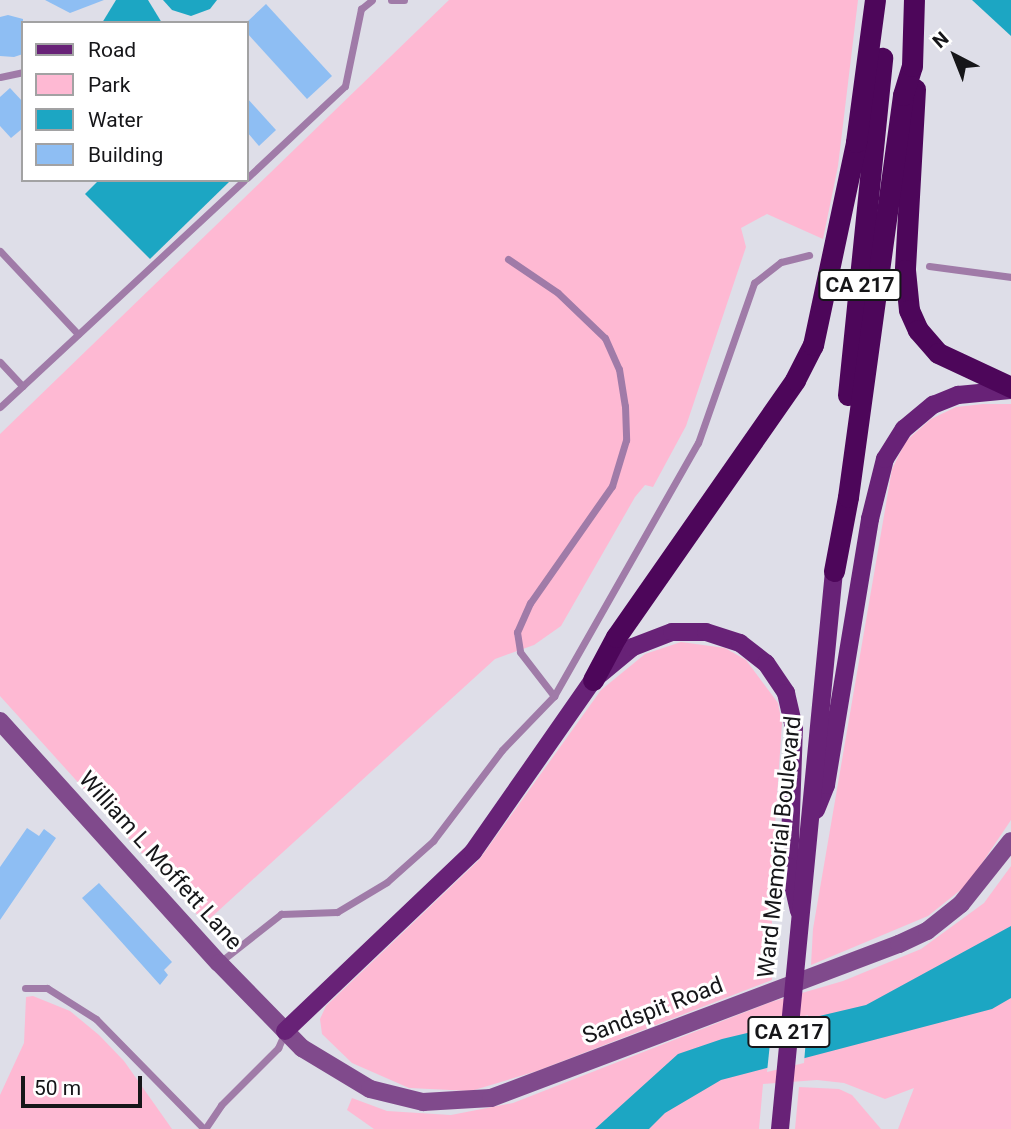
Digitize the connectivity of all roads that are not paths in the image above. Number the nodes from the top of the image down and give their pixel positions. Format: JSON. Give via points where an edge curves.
{"nodes":[{"id":1,"x":372,"y":0,"type":"edge"},
{"id":2,"x":391,"y":0,"type":"edge"},
{"id":3,"x":404,"y":0,"type":"edge"},
{"id":4,"x":874,"y":0,"type":"edge"},
{"id":5,"x":884,"y":0,"type":"edge"},
{"id":6,"x":914,"y":0,"type":"edge"},
{"id":7,"x":912,"y":66,"type":"junction"},
{"id":8,"x":21,"y":72,"type":"edge"},
{"id":9,"x":0,"y":77,"type":"edge"},
{"id":10,"x":248,"y":176,"type":"edge"},
{"id":11,"x":242,"y":182,"type":"edge"},
{"id":12,"x":0,"y":251,"type":"edge"},
{"id":13,"x":809,"y":255,"type":"dead end"},
{"id":14,"x":508,"y":259,"type":"dead end"},
{"id":15,"x":929,"y":266,"type":"dead end"},
{"id":16,"x":1011,"y":277,"type":"edge"},
{"id":17,"x":78,"y":334,"type":"junction"},
{"id":18,"x":0,"y":362,"type":"edge"},
{"id":19,"x":22,"y":386,"type":"junction"},
{"id":20,"x":1011,"y":389,"type":"edge"},
{"id":21,"x":0,"y":407,"type":"edge"},
{"id":22,"x":834,"y":571,"type":"junction"},
{"id":23,"x":593,"y":680,"type":"junction"},
{"id":24,"x":554,"y":696,"type":"junction"},
{"id":25,"x":0,"y":721,"type":"edge"},
{"id":26,"x":807,"y":832,"type":"junction"},
{"id":27,"x":1011,"y":841,"type":"edge"},
{"id":28,"x":799,"y":911,"type":"junction"},
{"id":29,"x":219,"y":963,"type":"junction"},
{"id":30,"x":25,"y":988,"type":"dead end"},
{"id":31,"x":285,"y":1031,"type":"junction"},
{"id":32,"x":780,"y":1127,"type":"edge"},
{"id":33,"x":204,"y":1129,"type":"edge"}],
"edges":[{"from":1,"to":10,"type":"lane","via":[[361,9],[345,86]]},
{"from":2,"to":3,"type":"lane"},
{"from":4,"to":23,"type":"highway","via":[[856,142],[813,345],[795,380],[616,637]]},
{"from":5,"to":22,"type":"highway","name":"Ward Memorial Boulevard","number":"CA 217","via":[[877,123],[835,504]]},
{"from":6,"to":7,"type":"highway","name":"Ward Memorial Boulevard","number":"CA 217"},
{"from":7,"to":20,"type":"highway","via":[[916,95],[905,270],[909,310],[938,354]]},
{"from":7,"to":22,"type":"highway","name":"Ward Memorial Boulevard","number":"CA 217","via":[[903,95]]},
{"from":8,"to":9,"type":"lane"},
{"from":11,"to":17,"type":"lane"},
{"from":12,"to":17,"type":"lane"},
{"from":13,"to":24,"type":"lane","via":[[772,267],[754,283],[698,443]]},
{"from":14,"to":24,"type":"lane","via":[[558,293],[605,338],[619,369],[625,406],[624,449],[611,485],[530,603],[517,632],[520,652]]},
{"from":15,"to":16,"type":"lane"},
{"from":17,"to":19,"type":"lane"},
{"from":18,"to":19,"type":"lane"},
{"from":19,"to":21,"type":"lane"},
{"from":20,"to":26,"type":"main road","via":[[958,395],[933,405],[904,429],[885,459],[870,519],[826,785]]},
{"from":22,"to":26,"type":"main road","name":"Ward Memorial Boulevard","number":"CA 217"},
{"from":23,"to":28,"type":"main road","via":[[633,647],[673,632],[720,635],[748,648],[765,663],[786,693],[792,715],[789,867]]},
{"from":23,"to":31,"type":"main road","via":[[473,852]]},
{"from":24,"to":29,"type":"lane","via":[[502,750],[433,841],[387,882],[337,912],[281,915]]},
{"from":25,"to":29,"type":"street","name":"William L Moffett Lane"},
{"from":26,"to":28,"type":"main road","name":"Ward Memorial Boulevard","number":"CA 217"},
{"from":27,"to":31,"type":"street","name":"Sandspit Road","via":[[981,884],[927,931],[491,1098],[459,1103],[395,1098],[344,1077]]},
{"from":28,"to":32,"type":"main road","name":"Ward Memorial Boulevard","number":"CA 217"},
{"from":29,"to":31,"type":"street","name":"William L Moffett Lane"},
{"from":30,"to":33,"type":"lane","via":[[47,988],[96,1019]]},
{"from":31,"to":33,"type":"lane","via":[[278,1048],[221,1105]]}]}
